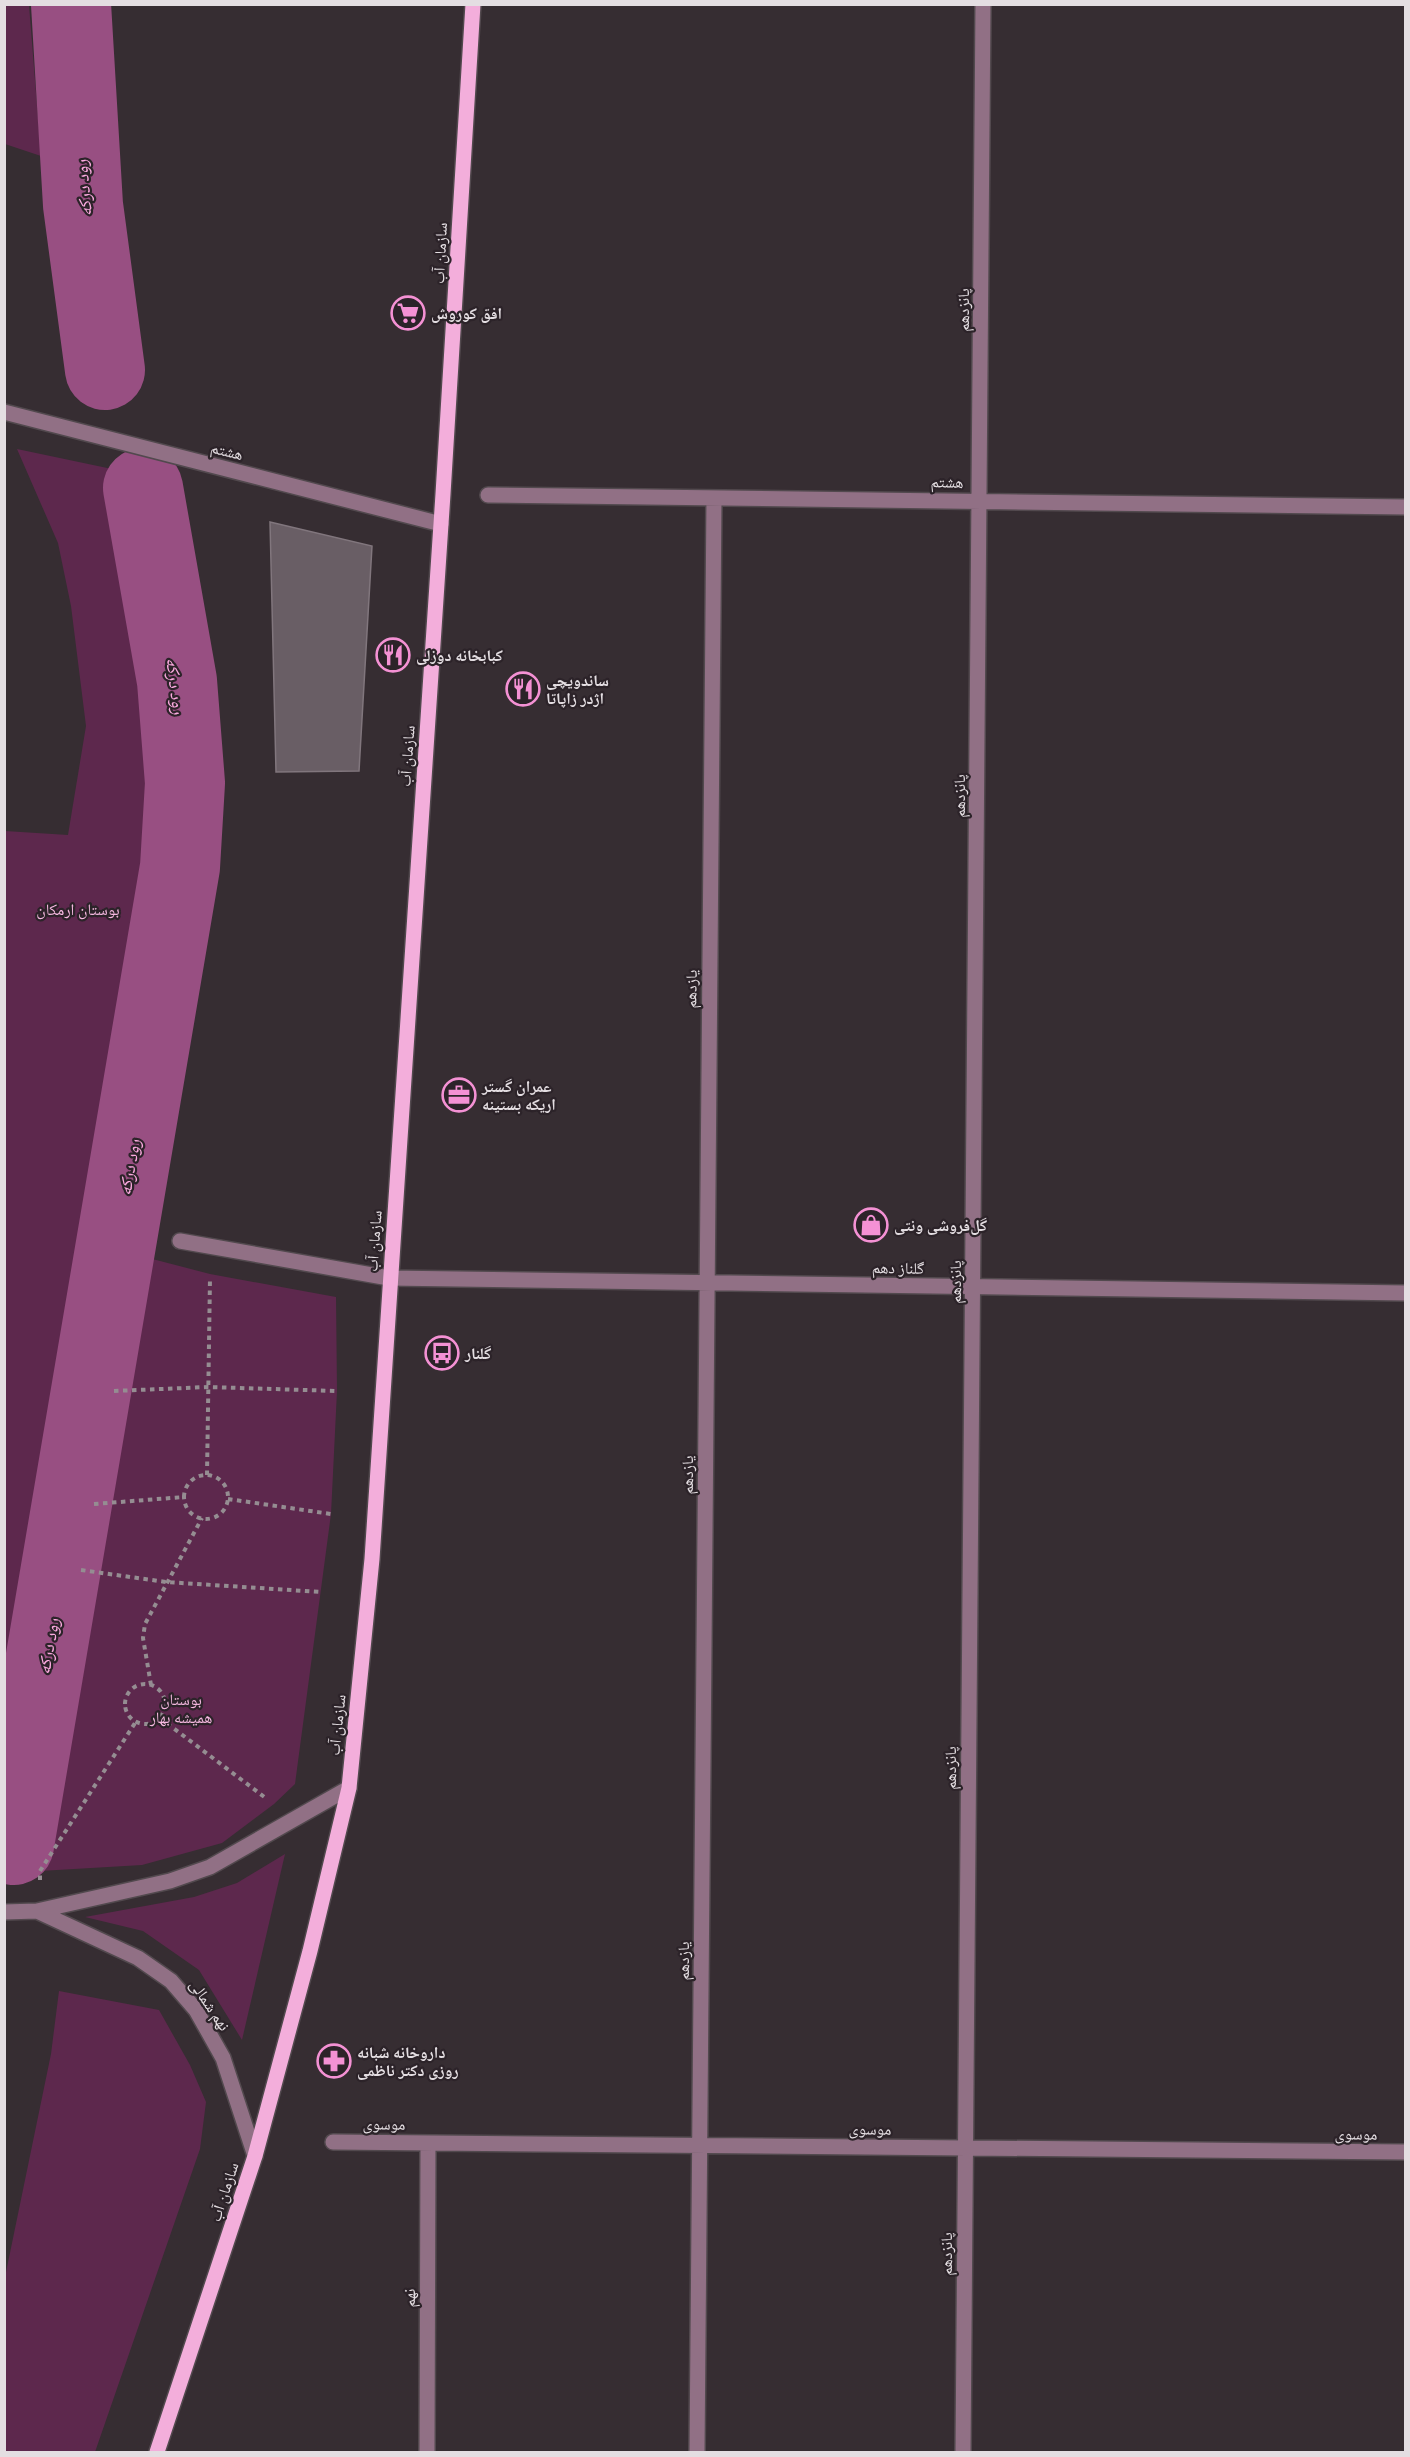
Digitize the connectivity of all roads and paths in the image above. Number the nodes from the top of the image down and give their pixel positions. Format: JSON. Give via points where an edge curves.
{"nodes":[{"id":1,"x":472,"y":4,"type":"edge"},
{"id":2,"x":983,"y":4,"type":"edge"},
{"id":3,"x":4,"y":412,"type":"edge"},
{"id":4,"x":488,"y":495,"type":"dead end"},
{"id":5,"x":714,"y":498,"type":"junction"},
{"id":6,"x":979,"y":501,"type":"junction"},
{"id":7,"x":1406,"y":507,"type":"edge"},
{"id":8,"x":441,"y":524,"type":"junction"},
{"id":9,"x":180,"y":1241,"type":"dead end"},
{"id":10,"x":210,"y":1274,"type":"dead end"},
{"id":11,"x":389,"y":1278,"type":"junction"},
{"id":12,"x":706,"y":1284,"type":"junction"},
{"id":13,"x":972,"y":1287,"type":"junction"},
{"id":14,"x":1406,"y":1293,"type":"edge"},
{"id":15,"x":208,"y":1387,"type":"junction"},
{"id":16,"x":337,"y":1390,"type":"dead end"},
{"id":17,"x":114,"y":1391,"type":"dead end"},
{"id":18,"x":207,"y":1475,"type":"junction"},
{"id":19,"x":184,"y":1497,"type":"junction"},
{"id":20,"x":228,"y":1499,"type":"junction"},
{"id":21,"x":94,"y":1504,"type":"dead end"},
{"id":22,"x":331,"y":1514,"type":"dead end"},
{"id":23,"x":202,"y":1518,"type":"junction"},
{"id":24,"x":81,"y":1570,"type":"dead end"},
{"id":25,"x":166,"y":1582,"type":"junction"},
{"id":26,"x":321,"y":1592,"type":"dead end"},
{"id":27,"x":151,"y":1685,"type":"junction"},
{"id":28,"x":160,"y":1718,"type":"junction"},
{"id":29,"x":135,"y":1722,"type":"junction"},
{"id":30,"x":349,"y":1788,"type":"junction"},
{"id":31,"x":274,"y":1804,"type":"dead end"},
{"id":32,"x":4,"y":1911,"type":"edge"},
{"id":33,"x":37,"y":1911,"type":"junction"},
{"id":34,"x":333,"y":2142,"type":"dead end"},
{"id":35,"x":428,"y":2143,"type":"junction"},
{"id":36,"x":700,"y":2145,"type":"junction"},
{"id":37,"x":965,"y":2148,"type":"junction"},
{"id":38,"x":1406,"y":2152,"type":"edge"},
{"id":39,"x":255,"y":2156,"type":"junction"},
{"id":40,"x":157,"y":2452,"type":"edge"},
{"id":41,"x":427,"y":2452,"type":"edge"},
{"id":42,"x":697,"y":2452,"type":"edge"},
{"id":43,"x":963,"y":2452,"type":"edge"}],
"edges":[{"from":1,"to":8,"type":"main road","name":"سازمان آب"},
{"from":2,"to":6,"type":"street","name":"پانزدهم"},
{"from":3,"to":8,"type":"street","name":"هشتم"},
{"from":4,"to":5,"type":"street","name":"هشتم"},
{"from":5,"to":6,"type":"street","name":"هشتم"},
{"from":5,"to":12,"type":"street","name":"یازدهم"},
{"from":6,"to":7,"type":"street","name":"هشتم"},
{"from":6,"to":13,"type":"street","name":"پانزدهم"},
{"from":8,"to":11,"type":"main road","name":"سازمان آب"},
{"from":9,"to":11,"type":"street","name":"گلناز دهم"},
{"from":10,"to":15,"type":"path"},
{"from":11,"to":12,"type":"street","name":"گلناز دهم"},
{"from":11,"to":30,"type":"main road","name":"سازمان آب","via":[[372,1559]]},
{"from":12,"to":13,"type":"street","name":"گلناز دهم"},
{"from":12,"to":36,"type":"street","name":"یازدهم"},
{"from":13,"to":14,"type":"street","name":"گلناز دهم"},
{"from":13,"to":37,"type":"street","name":"پانزدهم"},
{"from":15,"to":16,"type":"path"},
{"from":15,"to":17,"type":"path"},
{"from":15,"to":18,"type":"path"},
{"from":18,"to":19,"type":"path","via":[[189,1483]]},
{"from":18,"to":20,"type":"path","via":[[224,1486]]},
{"from":19,"to":21,"type":"path"},
{"from":19,"to":23,"type":"path","via":[[189,1511]]},
{"from":20,"to":22,"type":"path"},
{"from":20,"to":23,"type":"path","via":[[222,1512]]},
{"from":23,"to":25,"type":"path"},
{"from":24,"to":25,"type":"path"},
{"from":25,"to":26,"type":"path"},
{"from":25,"to":27,"type":"path","via":[[145,1624],[143,1638]]},
{"from":27,"to":28,"type":"path","via":[[165,1699]]},
{"from":27,"to":29,"type":"path","via":[[138,1685],[128,1693],[125,1707]]},
{"from":28,"to":29,"type":"path","via":[[149,1724]]},
{"from":28,"to":31,"type":"path"},
{"from":29,"to":33,"type":"path","via":[[40,1871]]},
{"from":30,"to":33,"type":"street","via":[[210,1867],[170,1881]]},
{"from":30,"to":39,"type":"main road","name":"سازمان آب"},
{"from":32,"to":33,"type":"street","name":"نهم شمالی"},
{"from":33,"to":39,"type":"street","name":"نهم شمالی","via":[[138,1958],[171,1980],[196,2010],[223,2058]]},
{"from":34,"to":35,"type":"street","name":"موسوی"},
{"from":35,"to":36,"type":"street","name":"موسوی"},
{"from":35,"to":41,"type":"street","name":"نهم"},
{"from":36,"to":37,"type":"street","name":"موسوی"},
{"from":36,"to":42,"type":"street","name":"یازدهم"},
{"from":37,"to":38,"type":"street","name":"موسوی"},
{"from":37,"to":43,"type":"street","name":"پانزدهم"},
{"from":39,"to":40,"type":"main road","name":"سازمان آب"}]}
